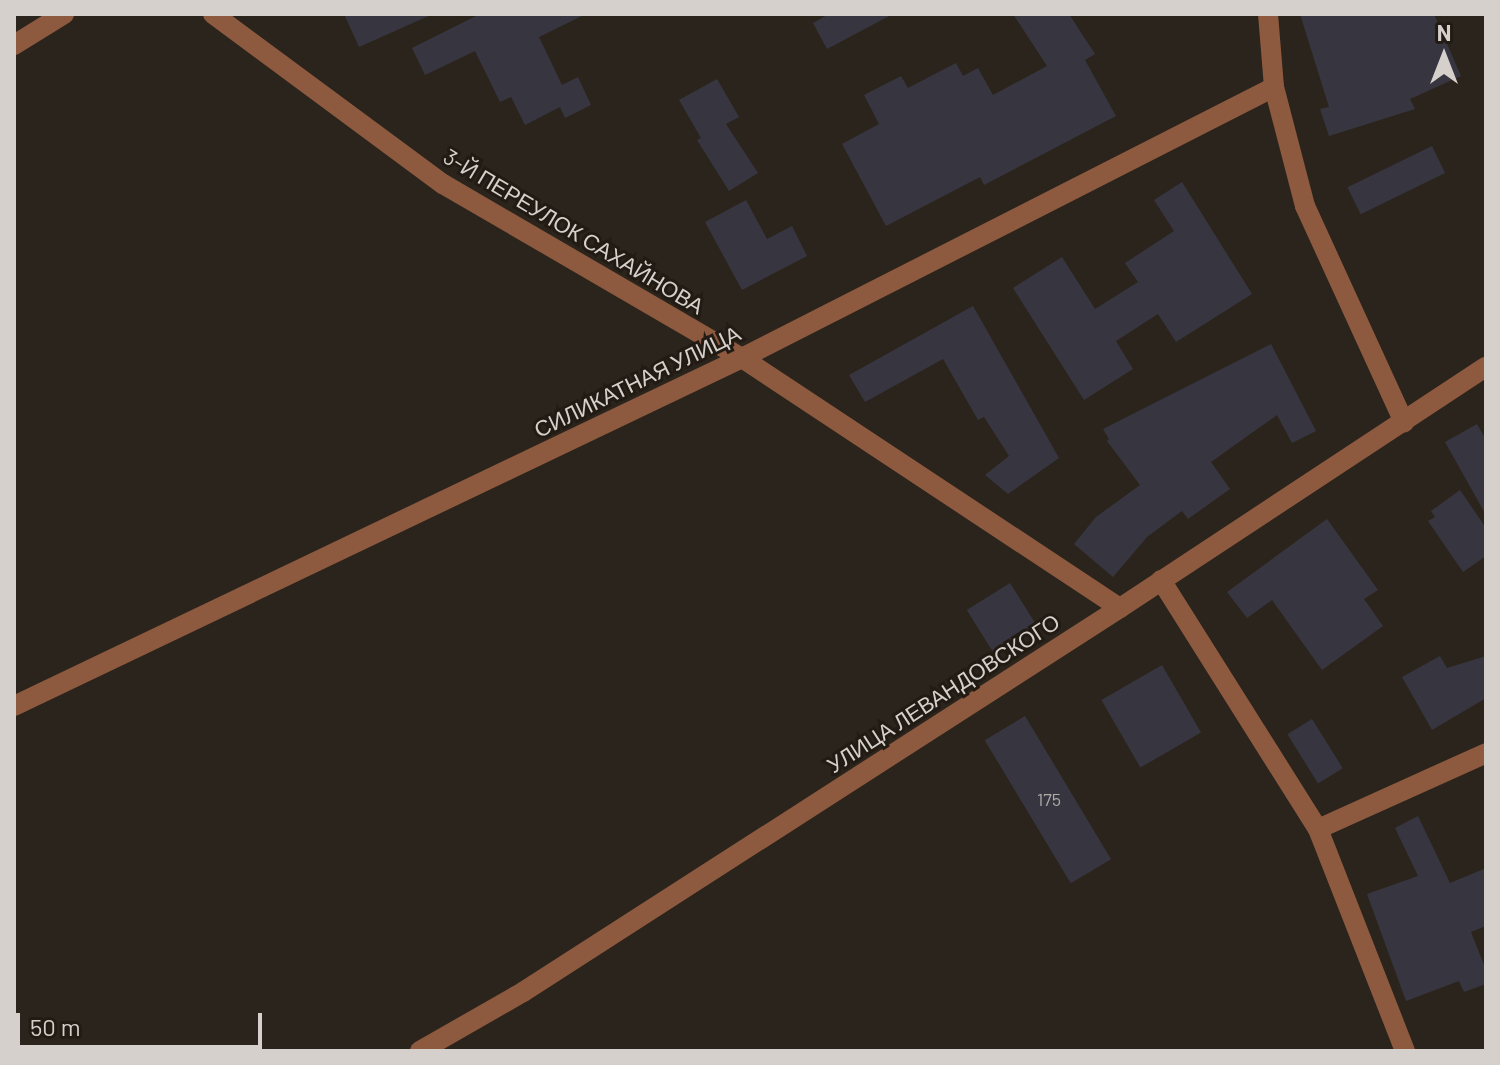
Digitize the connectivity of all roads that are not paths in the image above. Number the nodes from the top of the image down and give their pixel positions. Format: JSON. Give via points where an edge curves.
{"nodes":[{"id":1,"x":64,"y":14,"type":"edge"},
{"id":2,"x":213,"y":14,"type":"edge"},
{"id":3,"x":1268,"y":14,"type":"edge"},
{"id":4,"x":14,"y":45,"type":"edge"},
{"id":5,"x":1274,"y":87,"type":"junction"},
{"id":6,"x":742,"y":358,"type":"junction"},
{"id":7,"x":1486,"y":367,"type":"edge"},
{"id":8,"x":1404,"y":422,"type":"junction"},
{"id":9,"x":1161,"y":580,"type":"junction"},
{"id":10,"x":1120,"y":608,"type":"junction"},
{"id":11,"x":14,"y":706,"type":"edge"},
{"id":12,"x":1486,"y":753,"type":"edge"},
{"id":13,"x":1318,"y":829,"type":"junction"},
{"id":14,"x":420,"y":1051,"type":"edge"},
{"id":15,"x":1405,"y":1051,"type":"edge"}],
"edges":[{"from":1,"to":4,"type":"street"},
{"from":2,"to":6,"type":"street","name":"3-Й ПЕРЕУЛОК САХАЙНОВА","via":[[443,184]]},
{"from":3,"to":5,"type":"street"},
{"from":5,"to":6,"type":"street","name":"СИЛИКАТНАЯ УЛИЦА"},
{"from":5,"to":8,"type":"street","via":[[1305,206]]},
{"from":6,"to":10,"type":"street","name":"3-Й ПЕРЕУЛОК САХАЙНОВА"},
{"from":6,"to":11,"type":"street","name":"СИЛИКАТНАЯ УЛИЦА"},
{"from":7,"to":8,"type":"street","name":"УЛИЦА ЛЕВАНДОВСКОГО"},
{"from":8,"to":9,"type":"street","name":"УЛИЦА ЛЕВАНДОВСКОГО"},
{"from":9,"to":10,"type":"street","name":"УЛИЦА ЛЕВАНДОВСКОГО"},
{"from":9,"to":13,"type":"street"},
{"from":10,"to":14,"type":"street","name":"УЛИЦА ЛЕВАНДОВСКОГО","via":[[523,992]]},
{"from":12,"to":13,"type":"street"},
{"from":13,"to":15,"type":"street"}]}
